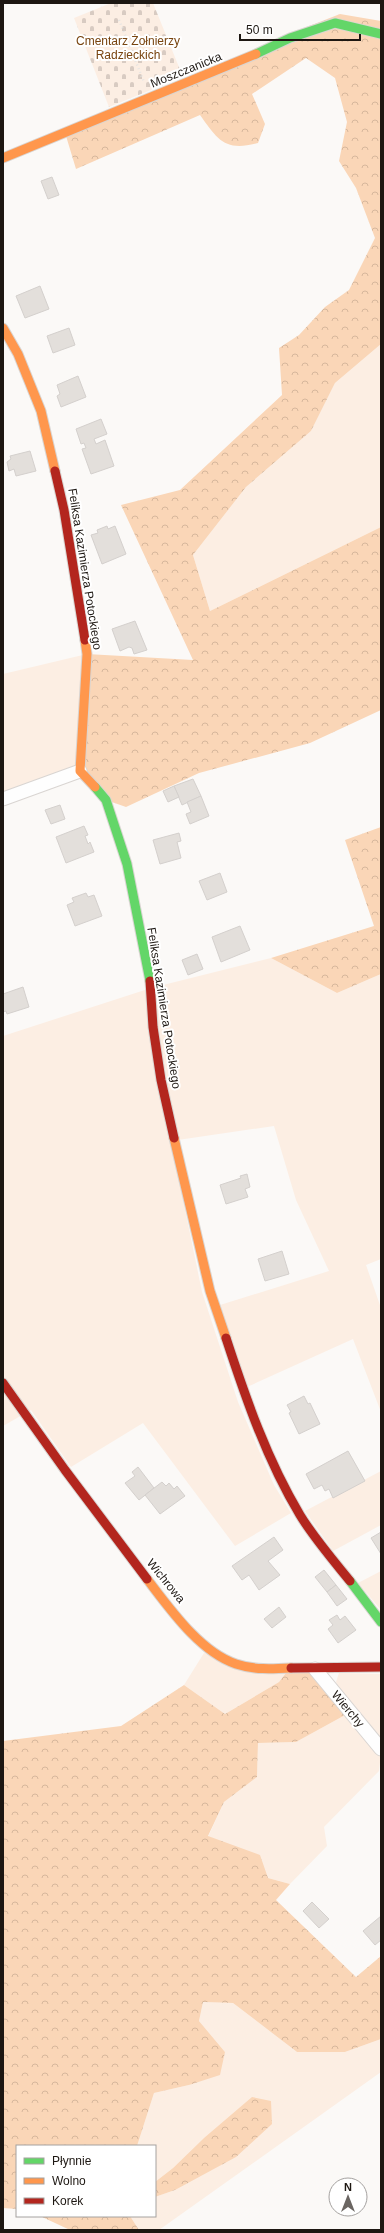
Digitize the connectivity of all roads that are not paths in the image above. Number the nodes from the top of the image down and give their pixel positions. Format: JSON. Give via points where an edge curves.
{"nodes":[{"id":1,"x":381,"y":34,"type":"edge"},
{"id":2,"x":3,"y":158,"type":"edge"},
{"id":3,"x":3,"y":328,"type":"edge"},
{"id":4,"x":80,"y":771,"type":"junction"},
{"id":5,"x":3,"y":799,"type":"edge"},
{"id":6,"x":3,"y":1383,"type":"edge"},
{"id":7,"x":381,"y":1622,"type":"edge"},
{"id":8,"x":381,"y":1667,"type":"edge"},
{"id":9,"x":315,"y":1669,"type":"junction"},
{"id":10,"x":381,"y":1749,"type":"edge"}],
"edges":[{"from":1,"to":2,"type":"street","name":"Moszczanicka","via":[[335,23],[290,38],[238,62]]},
{"from":3,"to":4,"type":"street","name":"Feliksa Kazimierza Potockiego","via":[[18,354],[41,411],[64,510],[87,654]]},
{"from":4,"to":5,"type":"street"},
{"from":4,"to":7,"type":"street","name":"Feliksa Kazimierza Potockiego","via":[[106,800],[127,864],[151,988],[153,1027],[162,1080],[184,1182],[210,1291],[247,1403],[282,1484],[301,1516]]},
{"from":6,"to":9,"type":"street","name":"Wichrowa","via":[[152,1585],[207,1649],[236,1664],[260,1670]]},
{"from":8,"to":9,"type":"street","name":"Wichrowa"},
{"from":9,"to":10,"type":"street","name":"Wierchy"}]}
